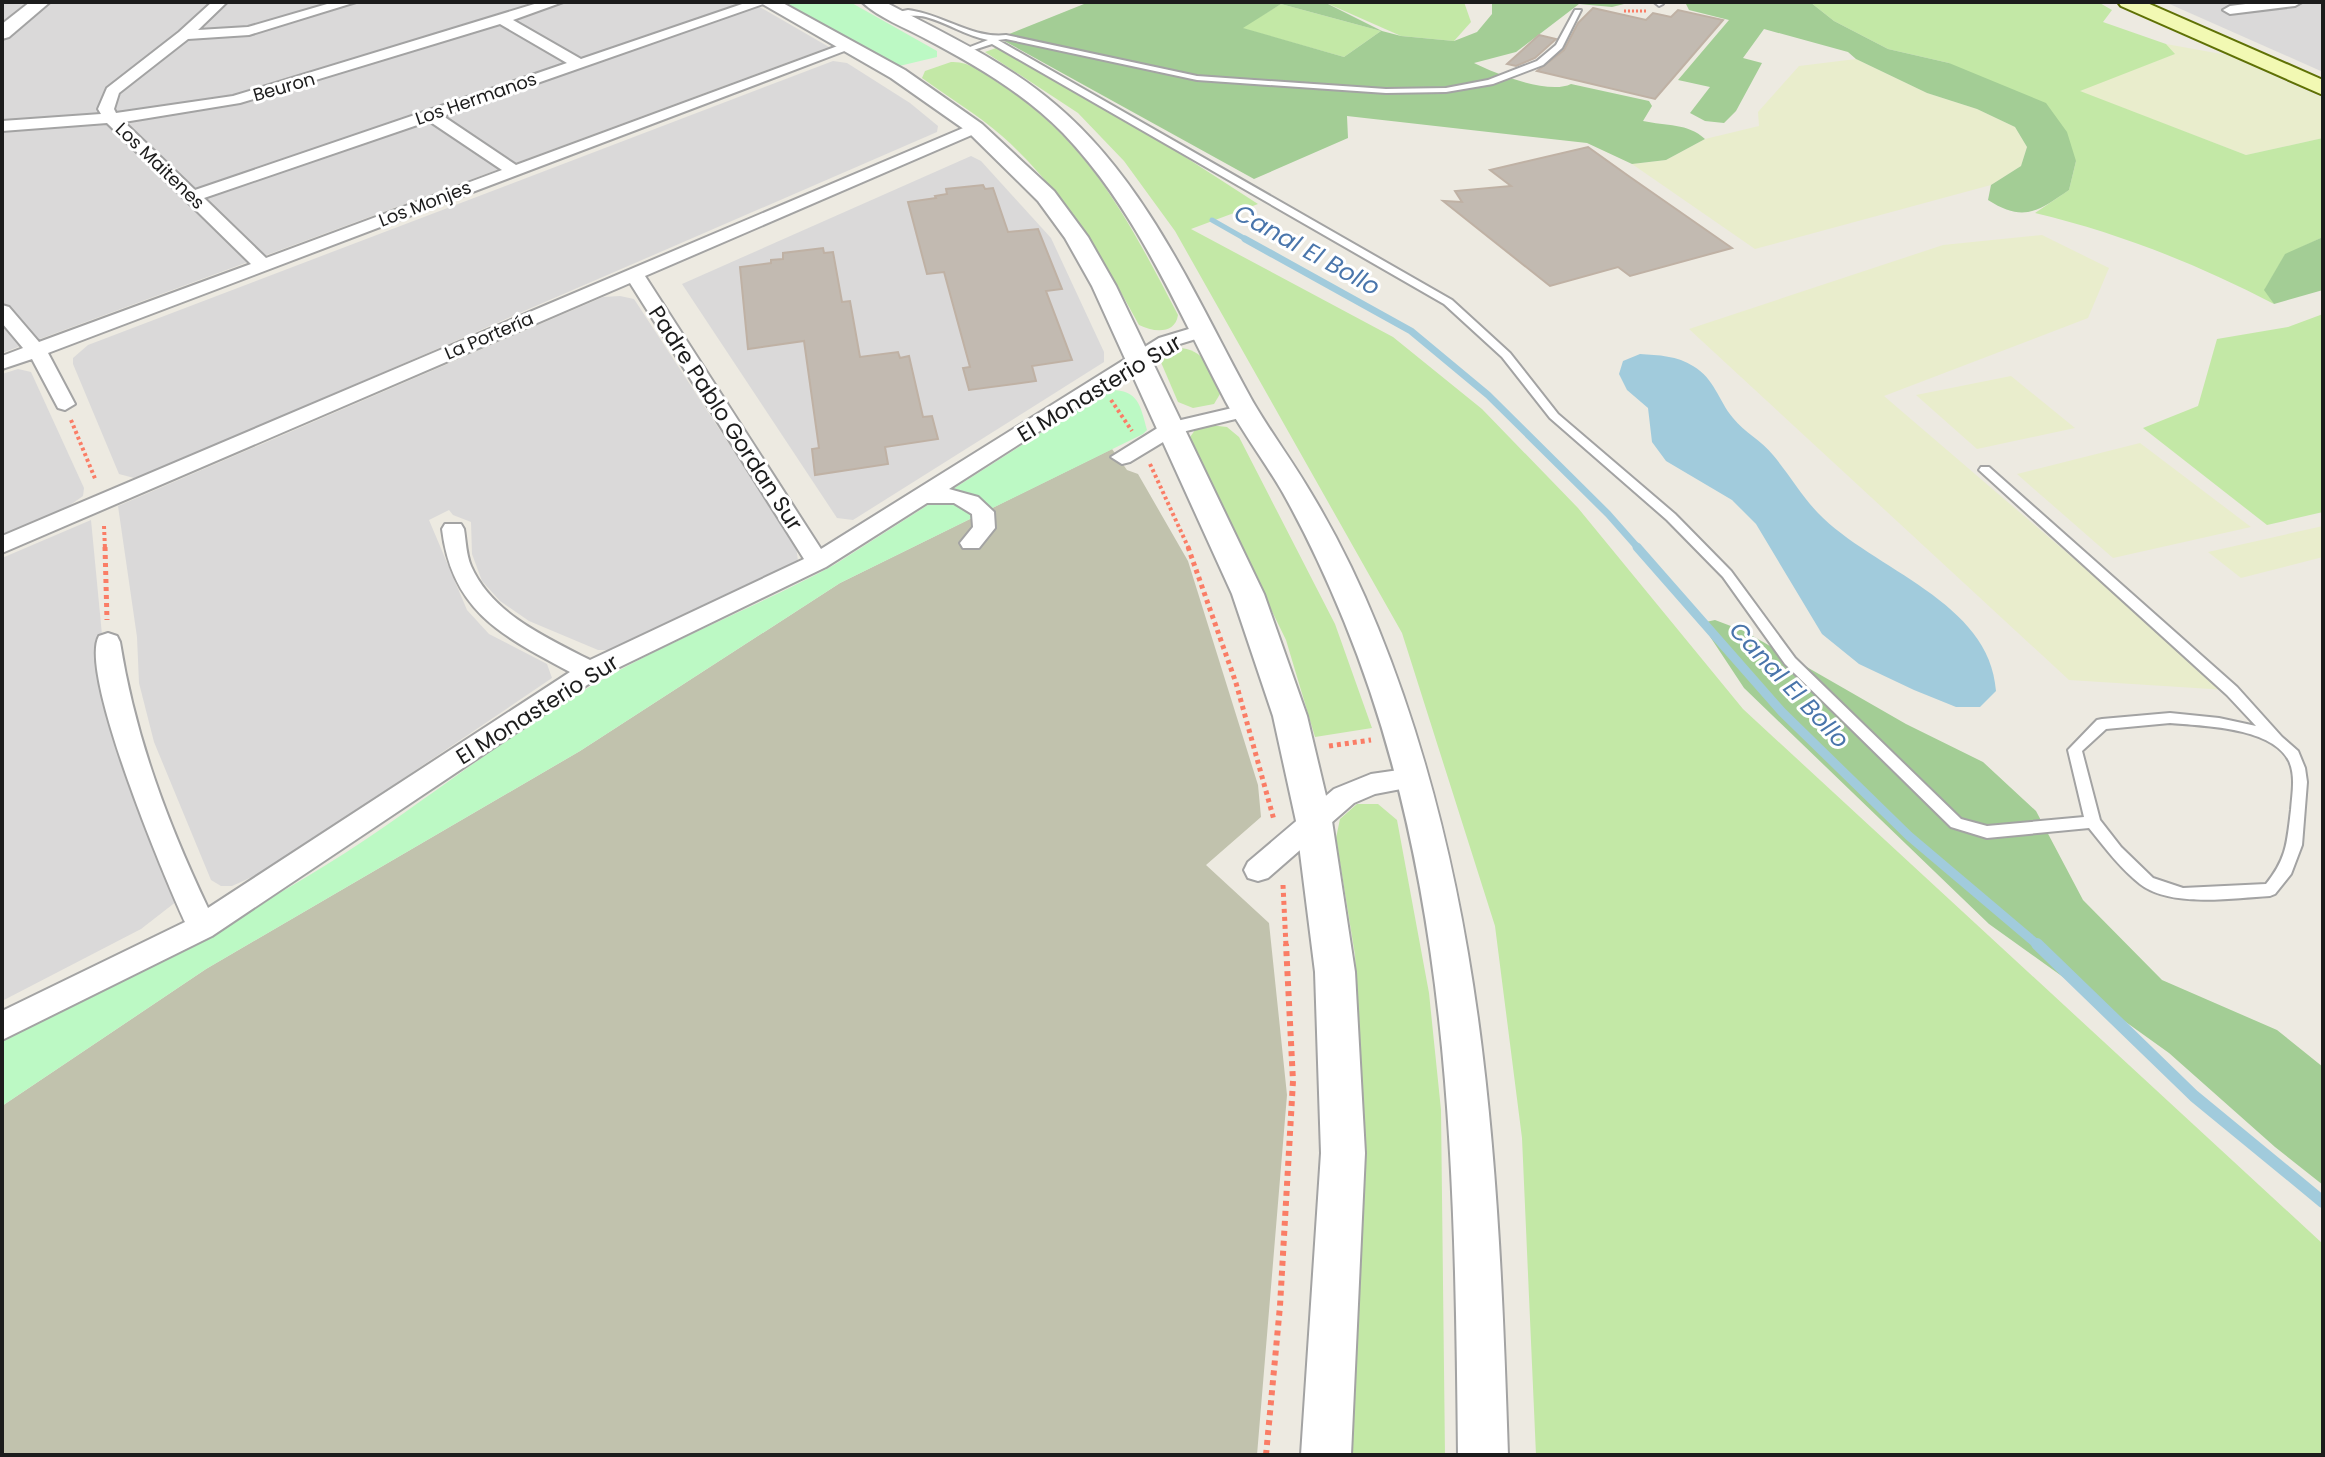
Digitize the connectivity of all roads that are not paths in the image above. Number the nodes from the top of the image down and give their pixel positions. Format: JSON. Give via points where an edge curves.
{"nodes":[{"id":1,"x":12,"y":2,"type":"edge"},
{"id":2,"x":41,"y":2,"type":"edge"},
{"id":3,"x":220,"y":2,"type":"edge"},
{"id":4,"x":349,"y":2,"type":"edge"},
{"id":5,"x":556,"y":2,"type":"edge"},
{"id":6,"x":762,"y":2,"type":"edge"},
{"id":7,"x":768,"y":2,"type":"edge"},
{"id":8,"x":871,"y":2,"type":"edge"},
{"id":9,"x":2128,"y":2,"type":"edge"},
{"id":10,"x":2295,"y":2,"type":"edge"},
{"id":11,"x":2,"y":10,"type":"edge"},
{"id":12,"x":2230,"y":10,"type":"dead end"},
{"id":13,"x":1578,"y":12,"type":"dead end"},
{"id":14,"x":892,"y":14,"type":"junction"},
{"id":15,"x":502,"y":19,"type":"junction"},
{"id":16,"x":2,"y":33,"type":"edge"},
{"id":17,"x":184,"y":35,"type":"junction"},
{"id":18,"x":993,"y":41,"type":"junction"},
{"id":19,"x":848,"y":47,"type":"junction"},
{"id":20,"x":930,"y":63,"type":"junction"},
{"id":21,"x":579,"y":64,"type":"junction"},
{"id":22,"x":2323,"y":88,"type":"edge"},
{"id":23,"x":431,"y":115,"type":"junction"},
{"id":24,"x":111,"y":119,"type":"junction"},
{"id":25,"x":2,"y":126,"type":"edge"},
{"id":26,"x":975,"y":128,"type":"junction"},
{"id":27,"x":514,"y":171,"type":"junction"},
{"id":28,"x":191,"y":197,"type":"junction"},
{"id":29,"x":263,"y":265,"type":"junction"},
{"id":30,"x":634,"y":274,"type":"junction"},
{"id":31,"x":2,"y":311,"type":"edge"},
{"id":32,"x":1202,"y":331,"type":"junction"},
{"id":33,"x":37,"y":350,"type":"junction"},
{"id":34,"x":1139,"y":358,"type":"junction"},
{"id":35,"x":2,"y":363,"type":"edge"},
{"id":36,"x":65,"y":404,"type":"dead end"},
{"id":37,"x":1245,"y":411,"type":"junction"},
{"id":38,"x":1171,"y":428,"type":"junction"},
{"id":39,"x":1122,"y":457,"type":"dead end"},
{"id":40,"x":1985,"y":470,"type":"dead end"},
{"id":41,"x":925,"y":496,"type":"junction"},
{"id":42,"x":453,"y":529,"type":"dead end"},
{"id":43,"x":971,"y":543,"type":"dead end"},
{"id":44,"x":2,"y":545,"type":"edge"},
{"id":45,"x":818,"y":562,"type":"junction"},
{"id":46,"x":108,"y":642,"type":"dead end"},
{"id":47,"x":590,"y":671,"type":"junction"},
{"id":48,"x":2278,"y":741,"type":"junction"},
{"id":49,"x":1413,"y":778,"type":"junction"},
{"id":50,"x":1314,"y":821,"type":"junction"},
{"id":51,"x":2093,"y":822,"type":"junction"},
{"id":52,"x":1258,"y":870,"type":"dead end"},
{"id":53,"x":202,"y":927,"type":"junction"},
{"id":54,"x":2,"y":1026,"type":"edge"},
{"id":55,"x":1326,"y":1455,"type":"edge"},
{"id":56,"x":1483,"y":1455,"type":"edge"}],
"edges":[{"from":1,"to":11,"type":"street"},
{"from":2,"to":16,"type":"street"},
{"from":3,"to":17,"type":"street","name":"Los Maitenes"},
{"from":4,"to":17,"type":"street","via":[[249,31]]},
{"from":5,"to":15,"type":"street","name":"Beuron"},
{"from":6,"to":21,"type":"street","name":"Los Hermanos"},
{"from":7,"to":19,"type":"street"},
{"from":8,"to":14,"type":"street"},
{"from":9,"to":22,"type":"main road"},
{"from":10,"to":12,"type":"street"},
{"from":13,"to":18,"type":"lane","via":[[1559,46],[1540,63],[1490,82],[1446,90],[1197,78],[1006,37]]},
{"from":14,"to":18,"type":"lane","via":[[919,10]]},
{"from":14,"to":20,"type":"street"},
{"from":15,"to":21,"type":"street"},
{"from":15,"to":24,"type":"street","name":"Beuron","via":[[258,95]]},
{"from":17,"to":24,"type":"street","name":"Los Maitenes","via":[[112,91],[106,103]]},
{"from":18,"to":20,"type":"lane"},
{"from":18,"to":51,"type":"lane","via":[[1448,302],[1506,355],[1554,416],[1705,551],[1790,661],[1956,823],[1987,832]]},
{"from":19,"to":20,"type":"street"},
{"from":19,"to":27,"type":"street","name":"Los Monjes"},
{"from":20,"to":26,"type":"street","via":[[942,102]]},
{"from":20,"to":32,"type":"street","via":[[1036,99],[1066,124],[1142,220]]},
{"from":21,"to":23,"type":"street","name":"Los Hermanos"},
{"from":23,"to":27,"type":"street"},
{"from":23,"to":28,"type":"street","name":"Los Hermanos"},
{"from":24,"to":25,"type":"street","name":"Beuron"},
{"from":24,"to":28,"type":"street","name":"Los Maitenes"},
{"from":26,"to":30,"type":"street","name":"La Portería"},
{"from":26,"to":34,"type":"street","via":[[1046,196],[1076,237]]},
{"from":27,"to":29,"type":"street","name":"Los Monjes"},
{"from":28,"to":29,"type":"street","name":"Los Maitenes"},
{"from":29,"to":33,"type":"street","name":"Los Monjes"},
{"from":30,"to":44,"type":"street","name":"La Portería"},
{"from":30,"to":45,"type":"street","name":"Padre Pablo Gordan Sur"},
{"from":31,"to":33,"type":"street"},
{"from":32,"to":34,"type":"street","name":"El Monasterio Sur","via":[[1166,342]]},
{"from":32,"to":37,"type":"street"},
{"from":33,"to":35,"type":"street","name":"Los Monjes"},
{"from":33,"to":36,"type":"street"},
{"from":34,"to":38,"type":"street"},
{"from":34,"to":41,"type":"street","name":"El Monasterio Sur"},
{"from":37,"to":38,"type":"street"},
{"from":37,"to":49,"type":"street","via":[[1336,568],[1369,645]]},
{"from":38,"to":39,"type":"street"},
{"from":38,"to":50,"type":"street","via":[[1271,652]]},
{"from":40,"to":48,"type":"lane","via":[[2232,691]]},
{"from":41,"to":43,"type":"street","via":[[949,494],[970,500],[983,512],[984,528]]},
{"from":41,"to":45,"type":"street","name":"El Monasterio Sur"},
{"from":42,"to":47,"type":"street","via":[[459,565],[479,600],[500,621]]},
{"from":45,"to":47,"type":"street","name":"El Monasterio Sur"},
{"from":46,"to":53,"type":"street","via":[[131,757]]},
{"from":47,"to":53,"type":"street","name":"El Monasterio Sur"},
{"from":48,"to":51,"type":"lane","via":[[2241,727],[2170,718],[2102,724],[2075,750]]},
{"from":48,"to":51,"type":"lane","via":[[2295,757],[2301,787],[2293,863],[2270,890],[2183,894],[2148,882]]},
{"from":49,"to":50,"type":"street","via":[[1371,784],[1344,796]]},
{"from":49,"to":56,"type":"street","via":[[1447,934],[1472,1122]]},
{"from":50,"to":52,"type":"street"},
{"from":50,"to":55,"type":"street","via":[[1335,972],[1343,1153]]},
{"from":53,"to":54,"type":"street","name":"El Monasterio Sur"}]}
